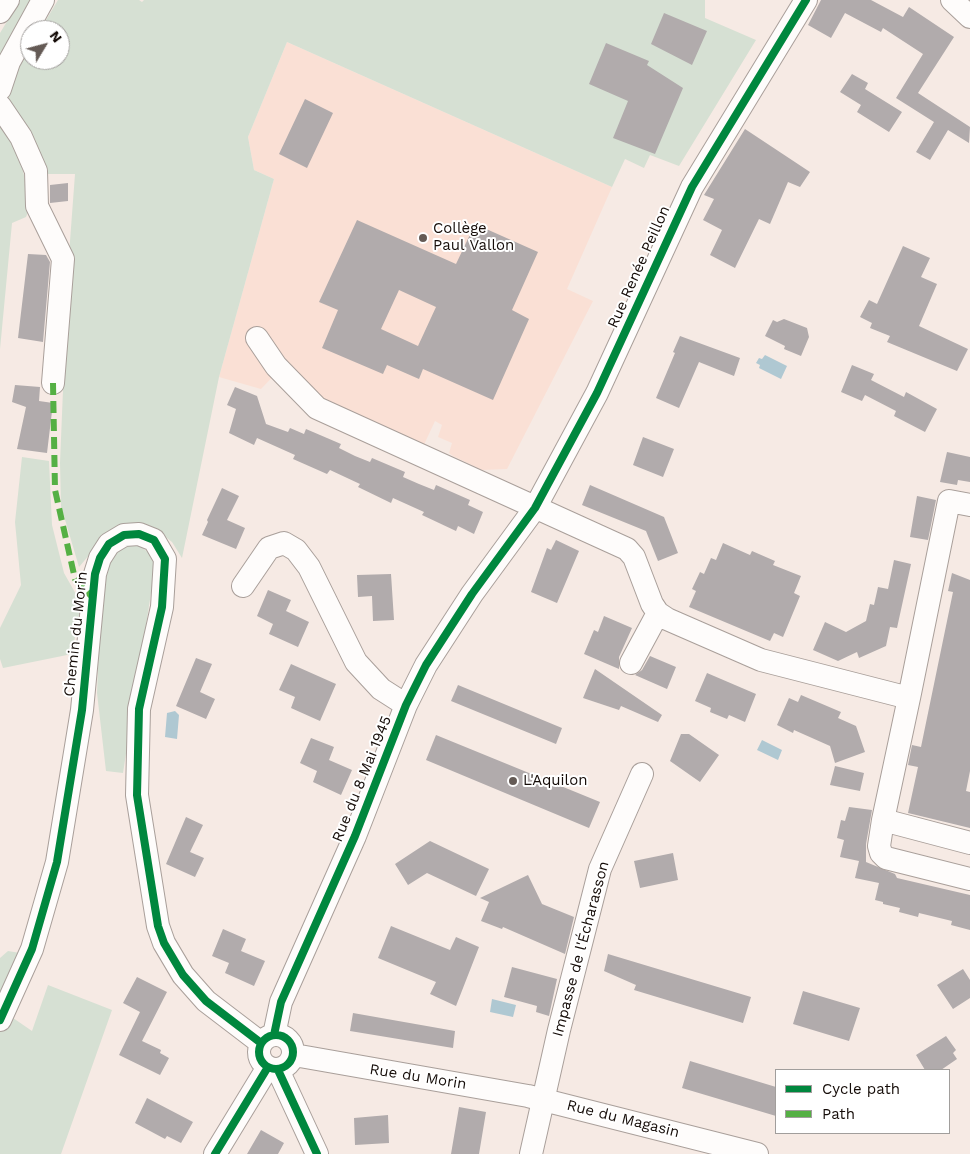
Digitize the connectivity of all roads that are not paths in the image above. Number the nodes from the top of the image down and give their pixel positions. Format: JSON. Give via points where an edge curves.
{"nodes":[{"id":1,"x":8,"y":0,"type":"edge"},
{"id":2,"x":43,"y":0,"type":"edge"},
{"id":3,"x":806,"y":0,"type":"edge"},
{"id":4,"x":952,"y":0,"type":"edge"},
{"id":5,"x":0,"y":12,"type":"edge"},
{"id":6,"x":970,"y":17,"type":"edge"},
{"id":7,"x":0,"y":89,"type":"edge"},
{"id":8,"x":0,"y":106,"type":"edge"},
{"id":9,"x":257,"y":338,"type":"dead end"},
{"id":10,"x":53,"y":383,"type":"dead end"},
{"id":11,"x":970,"y":505,"type":"edge"},
{"id":12,"x":535,"y":508,"type":"junction"},
{"id":13,"x":504,"y":549,"type":"joint"},
{"id":14,"x":243,"y":586,"type":"dead end"},
{"id":15,"x":658,"y":613,"type":"junction"},
{"id":16,"x":631,"y":663,"type":"dead end"},
{"id":17,"x":909,"y":698,"type":"junction"},
{"id":18,"x":406,"y":705,"type":"junction"},
{"id":19,"x":642,"y":774,"type":"dead end"},
{"id":20,"x":883,"y":820,"type":"junction"},
{"id":21,"x":970,"y":843,"type":"edge"},
{"id":22,"x":970,"y":879,"type":"edge"},
{"id":23,"x":0,"y":1020,"type":"edge"},
{"id":24,"x":268,"y":1039,"type":"junction"},
{"id":25,"x":280,"y":1064,"type":"junction"},
{"id":26,"x":542,"y":1099,"type":"junction"},
{"id":27,"x":215,"y":1154,"type":"edge"},
{"id":28,"x":317,"y":1154,"type":"edge"},
{"id":29,"x":531,"y":1154,"type":"edge"},
{"id":30,"x":756,"y":1154,"type":"edge"}],
"edges":[{"from":1,"to":5,"type":"street"},
{"from":2,"to":7,"type":"street","via":[[9,62]]},
{"from":3,"to":12,"type":"street","name":"Rue Renée Peillon","via":[[692,187],[597,393]]},
{"from":4,"to":6,"type":"street"},
{"from":8,"to":10,"type":"street","via":[[21,137],[36,171],[37,206],[63,259]]},
{"from":9,"to":12,"type":"street","via":[[276,366],[317,408]]},
{"from":11,"to":17,"type":"street","via":[[949,500]]},
{"from":12,"to":13,"type":"street","name":"Rue Renée Peillon"},
{"from":12,"to":15,"type":"street","via":[[628,549]]},
{"from":13,"to":18,"type":"street","name":"Rue du 8 Mai 1945","via":[[426,665]]},
{"from":14,"to":18,"type":"street","via":[[268,548],[284,543],[296,550],[309,567],[356,662],[381,689]]},
{"from":15,"to":16,"type":"street"},
{"from":15,"to":17,"type":"street","via":[[761,660]]},
{"from":17,"to":20,"type":"street"},
{"from":18,"to":24,"type":"street","name":"Rue du 8 Mai 1945","via":[[355,836],[281,1002]]},
{"from":19,"to":26,"type":"street","name":"Impasse de l'Écharasson","via":[[600,869]]},
{"from":20,"to":21,"type":"street"},
{"from":20,"to":22,"type":"street","via":[[878,846],[886,858]]},
{"from":23,"to":24,"type":"street","name":"Chemin du Morin","via":[[32,949],[57,862],[82,710],[95,574],[109,544],[124,535],[139,534],[154,540],[165,559],[162,606],[139,709],[137,795],[158,926],[172,959],[206,1001]]},
{"from":24,"to":25,"type":"street","via":[[260,1056]]},
{"from":24,"to":25,"type":"street","name":"Chemin du Morin","via":[[286,1038],[291,1043]]},
{"from":25,"to":26,"type":"street","name":"Rue du Morin","via":[[512,1092]]},
{"from":25,"to":27,"type":"street"},
{"from":25,"to":28,"type":"street"},
{"from":26,"to":29,"type":"street"},
{"from":26,"to":30,"type":"street","name":"Rue du Magasin"}]}
